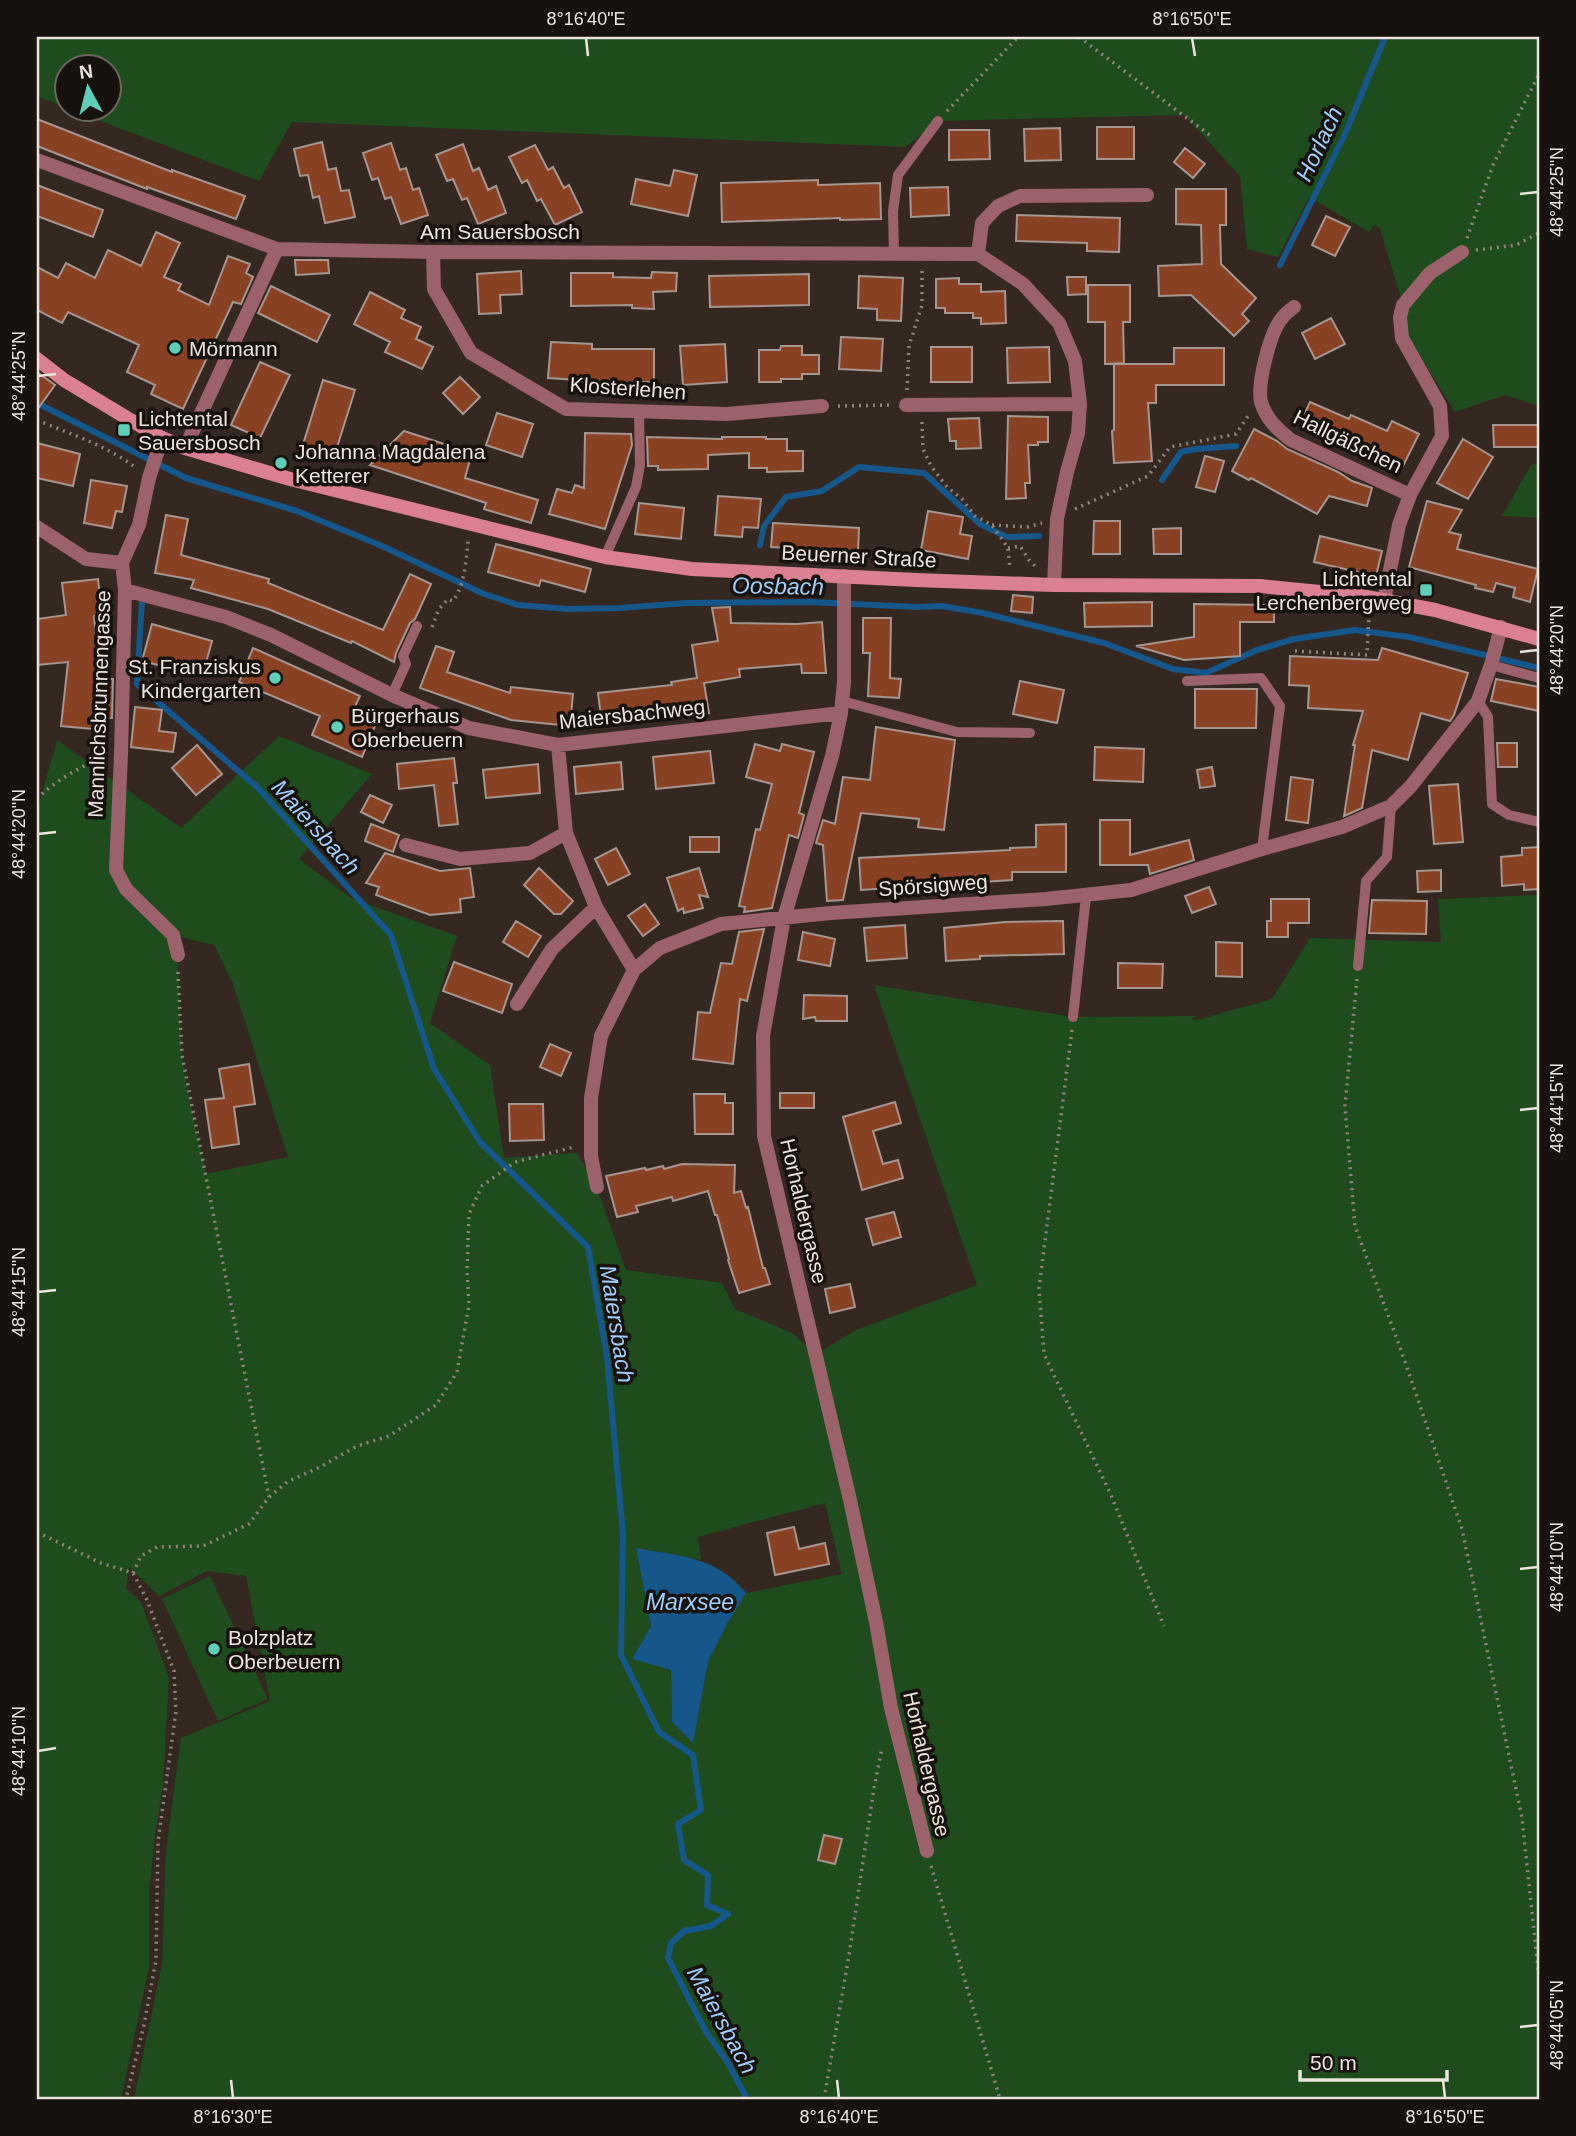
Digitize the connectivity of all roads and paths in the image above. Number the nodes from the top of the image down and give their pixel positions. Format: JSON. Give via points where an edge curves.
{"nodes":[{"id":1,"x":1018,"y":37,"type":"edge"},
{"id":2,"x":1079,"y":37,"type":"edge"},
{"id":3,"x":1539,"y":74,"type":"edge"},
{"id":4,"x":938,"y":121,"type":"joint"},
{"id":5,"x":1211,"y":136,"type":"dead end"},
{"id":6,"x":37,"y":160,"type":"edge"},
{"id":7,"x":1147,"y":195,"type":"dead end"},
{"id":8,"x":1539,"y":233,"type":"edge"},
{"id":9,"x":277,"y":249,"type":"junction"},
{"id":10,"x":433,"y":252,"type":"junction"},
{"id":11,"x":1462,"y":252,"type":"junction"},
{"id":12,"x":894,"y":254,"type":"junction"},
{"id":13,"x":922,"y":254,"type":"junction"},
{"id":14,"x":978,"y":254,"type":"junction"},
{"id":15,"x":1294,"y":307,"type":"dead end"},
{"id":16,"x":37,"y":359,"type":"edge"},
{"id":17,"x":1261,"y":402,"type":"junction"},
{"id":18,"x":1080,"y":404,"type":"junction"},
{"id":19,"x":906,"y":405,"type":"junction"},
{"id":20,"x":822,"y":406,"type":"joint"},
{"id":21,"x":922,"y":406,"type":"junction"},
{"id":22,"x":639,"y":412,"type":"junction"},
{"id":23,"x":37,"y":420,"type":"edge"},
{"id":24,"x":162,"y":438,"type":"junction"},
{"id":25,"x":185,"y":448,"type":"junction"},
{"id":26,"x":150,"y":476,"type":"junction"},
{"id":27,"x":1410,"y":495,"type":"junction"},
{"id":28,"x":1057,"y":519,"type":"junction"},
{"id":29,"x":471,"y":523,"type":"junction"},
{"id":30,"x":992,"y":525,"type":"junction"},
{"id":31,"x":37,"y":527,"type":"edge"},
{"id":32,"x":1020,"y":546,"type":"dead end"},
{"id":33,"x":605,"y":557,"type":"junction"},
{"id":34,"x":122,"y":563,"type":"junction"},
{"id":35,"x":844,"y":583,"type":"junction"},
{"id":36,"x":1055,"y":585,"type":"junction"},
{"id":37,"x":125,"y":590,"type":"junction"},
{"id":38,"x":456,"y":597,"type":"dead end"},
{"id":39,"x":1384,"y":600,"type":"junction"},
{"id":40,"x":1369,"y":618,"type":"dead end"},
{"id":41,"x":416,"y":626,"type":"dead end"},
{"id":42,"x":1499,"y":632,"type":"junction"},
{"id":43,"x":1539,"y":639,"type":"edge"},
{"id":44,"x":1295,"y":651,"type":"dead end"},
{"id":45,"x":1491,"y":666,"type":"junction"},
{"id":46,"x":1539,"y":678,"type":"edge"},
{"id":47,"x":1187,"y":681,"type":"dead end"},
{"id":48,"x":392,"y":695,"type":"junction"},
{"id":49,"x":1478,"y":701,"type":"junction"},
{"id":50,"x":841,"y":707,"type":"junction"},
{"id":51,"x":1030,"y":733,"type":"dead end"},
{"id":52,"x":558,"y":745,"type":"junction"},
{"id":53,"x":121,"y":754,"type":"junction"},
{"id":54,"x":37,"y":799,"type":"edge"},
{"id":55,"x":1391,"y":806,"type":"junction"},
{"id":56,"x":1539,"y":822,"type":"edge"},
{"id":57,"x":566,"y":833,"type":"junction"},
{"id":58,"x":406,"y":845,"type":"dead end"},
{"id":59,"x":1262,"y":849,"type":"junction"},
{"id":60,"x":1086,"y":896,"type":"junction"},
{"id":61,"x":596,"y":907,"type":"junction"},
{"id":62,"x":784,"y":918,"type":"junction"},
{"id":63,"x":178,"y":956,"type":"joint"},
{"id":64,"x":1358,"y":966,"type":"joint"},
{"id":65,"x":634,"y":970,"type":"junction"},
{"id":66,"x":517,"y":1004,"type":"dead end"},
{"id":67,"x":1073,"y":1017,"type":"joint"},
{"id":68,"x":576,"y":1147,"type":"dead end"},
{"id":69,"x":597,"y":1187,"type":"dead end"},
{"id":70,"x":270,"y":1497,"type":"junction"},
{"id":71,"x":37,"y":1532,"type":"edge"},
{"id":72,"x":132,"y":1573,"type":"junction"},
{"id":73,"x":1164,"y":1626,"type":"dead end"},
{"id":74,"x":882,"y":1748,"type":"dead end"},
{"id":75,"x":927,"y":1851,"type":"joint"},
{"id":76,"x":1539,"y":1978,"type":"edge"},
{"id":77,"x":126,"y":2099,"type":"edge"},
{"id":78,"x":824,"y":2099,"type":"edge"},
{"id":79,"x":1000,"y":2099,"type":"edge"}],
"edges":[{"from":1,"to":4,"type":"path"},
{"from":2,"to":5,"type":"path"},
{"from":3,"to":11,"type":"path","via":[[1493,165]]},
{"from":4,"to":12,"type":"lane","via":[[898,175]]},
{"from":6,"to":9,"type":"street","name":"Am Sauersbosch"},
{"from":7,"to":14,"type":"street","via":[[1020,196],[998,206],[982,223]]},
{"from":8,"to":11,"type":"path","via":[[1516,245]]},
{"from":9,"to":10,"type":"street","name":"Am Sauersbosch"},
{"from":9,"to":25,"type":"street"},
{"from":10,"to":12,"type":"street","name":"Am Sauersbosch"},
{"from":10,"to":22,"type":"street","name":"Klosterlehen","via":[[434,289],[471,352],[566,409]]},
{"from":11,"to":27,"type":"street","via":[[1430,273],[1403,305],[1400,317],[1402,338],[1440,406],[1442,436]]},
{"from":12,"to":13,"type":"street","name":"Am Sauersbosch"},
{"from":13,"to":14,"type":"street","name":"Am Sauersbosch"},
{"from":13,"to":19,"type":"path","via":[[922,305],[909,346]]},
{"from":14,"to":18,"type":"street","via":[[1023,284],[1059,323],[1075,360]]},
{"from":15,"to":17,"type":"street","via":[[1280,320],[1264,361]]},
{"from":16,"to":24,"type":"main road","name":"Beuerner Straße"},
{"from":17,"to":27,"type":"street","name":"Hallgäßchen","via":[[1275,427],[1291,440]]},
{"from":17,"to":28,"type":"path","via":[[1236,434],[1170,447],[1149,476]]},
{"from":18,"to":21,"type":"street"},
{"from":18,"to":28,"type":"street","via":[[1078,433]]},
{"from":19,"to":20,"type":"path"},
{"from":19,"to":21,"type":"street"},
{"from":20,"to":22,"type":"street","name":"Klosterlehen","via":[[727,414]]},
{"from":21,"to":30,"type":"path","via":[[923,449],[930,466],[975,516]]},
{"from":22,"to":33,"type":"lane","via":[[636,487]]},
{"from":23,"to":26,"type":"path"},
{"from":24,"to":25,"type":"main road","name":"Beuerner Straße"},
{"from":24,"to":26,"type":"street","name":"Mannlichsbrunnengasse"},
{"from":25,"to":29,"type":"main road","name":"Beuerner Straße"},
{"from":26,"to":34,"type":"street","name":"Mannlichsbrunnengasse","via":[[139,525]]},
{"from":27,"to":39,"type":"street"},
{"from":28,"to":30,"type":"path","via":[[1027,527]]},
{"from":28,"to":36,"type":"street"},
{"from":29,"to":33,"type":"main road","name":"Beuerner Straße"},
{"from":29,"to":38,"type":"path","via":[[465,571]]},
{"from":30,"to":32,"type":"path","via":[[1007,548]]},
{"from":31,"to":34,"type":"street","via":[[86,559]]},
{"from":33,"to":35,"type":"main road","name":"Beuerner Straße"},
{"from":34,"to":37,"type":"street","name":"Mannlichsbrunnengasse"},
{"from":35,"to":36,"type":"main road","name":"Beuerner Straße"},
{"from":35,"to":50,"type":"street","name":"Horhaldergasse"},
{"from":36,"to":39,"type":"main road","name":"Beuerner Straße","via":[[1260,586]]},
{"from":37,"to":48,"type":"street","name":"Maiersbachweg","via":[[226,617]]},
{"from":37,"to":53,"type":"street","name":"Mannlichsbrunnengasse"},
{"from":39,"to":42,"type":"main road","name":"Beuerner Straße","via":[[1435,610]]},
{"from":40,"to":44,"type":"path","via":[[1367,655]]},
{"from":41,"to":48,"type":"lane"},
{"from":42,"to":43,"type":"main road","name":"Beuerner Straße"},
{"from":42,"to":45,"type":"street","name":"Spörsigweg"},
{"from":45,"to":46,"type":"lane"},
{"from":45,"to":49,"type":"street","name":"Spörsigweg"},
{"from":47,"to":59,"type":"lane","via":[[1261,677],[1280,706]]},
{"from":48,"to":52,"type":"street","name":"Maiersbachweg","via":[[469,728]]},
{"from":49,"to":55,"type":"street","name":"Spörsigweg"},
{"from":49,"to":56,"type":"lane","via":[[1488,717],[1492,804],[1509,816]]},
{"from":50,"to":51,"type":"lane","via":[[957,732]]},
{"from":50,"to":52,"type":"street","name":"Maiersbachweg"},
{"from":50,"to":62,"type":"street","name":"Horhaldergasse","via":[[832,756]]},
{"from":52,"to":57,"type":"street"},
{"from":53,"to":54,"type":"path","via":[[72,774]]},
{"from":53,"to":63,"type":"street","name":"Mannlichsbrunnengasse","via":[[116,870],[126,888],[173,935]]},
{"from":55,"to":59,"type":"street","name":"Spörsigweg","via":[[1342,827]]},
{"from":55,"to":64,"type":"lane","via":[[1387,857],[1366,881]]},
{"from":57,"to":58,"type":"street","via":[[530,853],[460,859]]},
{"from":57,"to":61,"type":"street"},
{"from":59,"to":60,"type":"street","name":"Spörsigweg","via":[[1131,890]]},
{"from":60,"to":62,"type":"street","name":"Spörsigweg"},
{"from":60,"to":67,"type":"lane"},
{"from":61,"to":65,"type":"street"},
{"from":61,"to":66,"type":"street","via":[[552,949]]},
{"from":62,"to":65,"type":"street","name":"Spörsigweg","via":[[721,924],[660,948]]},
{"from":62,"to":75,"type":"street","name":"Horhaldergasse","via":[[764,1036],[764,1136]]},
{"from":63,"to":70,"type":"path","via":[[182,1055]]},
{"from":64,"to":76,"type":"path","via":[[1345,1106],[1355,1226],[1462,1529],[1522,1818]]},
{"from":65,"to":69,"type":"street","via":[[601,1036],[591,1098],[591,1156]]},
{"from":67,"to":73,"type":"path","via":[[1039,1288],[1044,1354],[1111,1495]]},
{"from":68,"to":70,"type":"path","via":[[515,1162],[482,1186],[469,1214],[469,1305],[457,1371],[436,1405],[389,1436],[356,1446],[287,1482]]},
{"from":70,"to":72,"type":"path","via":[[249,1524],[203,1546],[157,1547],[141,1556]]},
{"from":71,"to":72,"type":"path"},
{"from":72,"to":77,"type":"path","via":[[174,1671],[176,1711],[158,1842],[156,1960]]},
{"from":74,"to":78,"type":"path"},
{"from":75,"to":79,"type":"path"}]}
